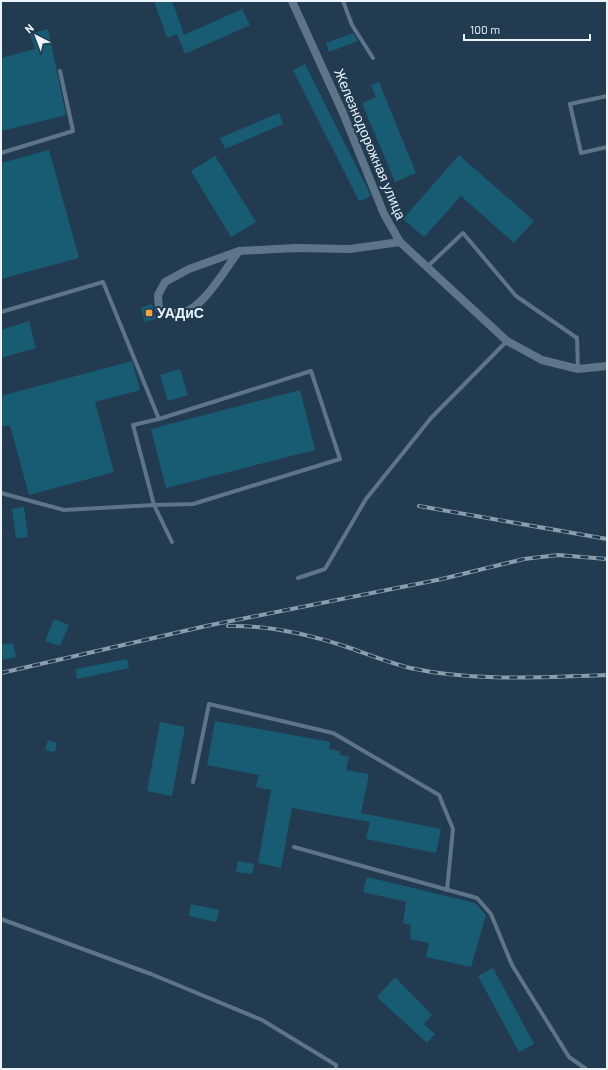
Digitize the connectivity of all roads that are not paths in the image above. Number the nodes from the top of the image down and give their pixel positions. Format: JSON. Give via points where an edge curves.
{"nodes":[{"id":1,"x":292,"y":1,"type":"edge"},
{"id":2,"x":343,"y":1,"type":"edge"},
{"id":3,"x":373,"y":58,"type":"dead end"},
{"id":4,"x":60,"y":71,"type":"dead end"},
{"id":5,"x":607,"y":96,"type":"edge"},
{"id":6,"x":607,"y":147,"type":"edge"},
{"id":7,"x":1,"y":153,"type":"edge"},
{"id":8,"x":400,"y":242,"type":"junction"},
{"id":9,"x":239,"y":251,"type":"junction"},
{"id":10,"x":427,"y":267,"type":"junction"},
{"id":11,"x":1,"y":312,"type":"edge"},
{"id":12,"x":507,"y":341,"type":"junction"},
{"id":13,"x":607,"y":366,"type":"edge"},
{"id":14,"x":578,"y":369,"type":"junction"},
{"id":15,"x":160,"y":419,"type":"junction"},
{"id":16,"x":1,"y":493,"type":"edge"},
{"id":17,"x":154,"y":506,"type":"junction"},
{"id":18,"x":172,"y":542,"type":"dead end"},
{"id":19,"x":298,"y":578,"type":"dead end"},
{"id":20,"x":193,"y":782,"type":"dead end"},
{"id":21,"x":294,"y":847,"type":"dead end"},
{"id":22,"x":447,"y":890,"type":"junction"},
{"id":23,"x":1,"y":919,"type":"edge"},
{"id":24,"x":336,"y":1069,"type":"edge"},
{"id":25,"x":586,"y":1069,"type":"edge"}],
"edges":[{"from":1,"to":8,"type":"street","name":"Железнодорожная улица","via":[[343,113],[384,214]]},
{"from":2,"to":3,"type":"lane","via":[[352,25]]},
{"from":4,"to":7,"type":"lane","via":[[73,131]]},
{"from":5,"to":6,"type":"lane","via":[[570,104],[580,153]]},
{"from":8,"to":9,"type":"street","via":[[350,249]]},
{"from":8,"to":10,"type":"street","name":"Железнодорожная улица"},
{"from":9,"to":9,"type":"street","via":[[189,269],[165,282],[158,295],[159,309],[174,314],[188,311],[204,297]]},
{"from":10,"to":12,"type":"street","name":"Железнодорожная улица"},
{"from":10,"to":14,"type":"lane","via":[[463,233],[516,296],[577,338]]},
{"from":11,"to":15,"type":"lane","via":[[103,282]]},
{"from":12,"to":14,"type":"street","name":"Железнодорожная улица","via":[[542,360]]},
{"from":12,"to":19,"type":"lane","via":[[431,418],[366,499],[325,569]]},
{"from":13,"to":14,"type":"street","name":"Железнодорожная улица"},
{"from":15,"to":17,"type":"lane","via":[[132,425]]},
{"from":15,"to":17,"type":"lane","via":[[311,372],[340,459],[193,504]]},
{"from":16,"to":17,"type":"lane","via":[[64,510]]},
{"from":17,"to":18,"type":"lane"},
{"from":20,"to":22,"type":"lane","via":[[209,704],[333,733],[439,795],[453,829]]},
{"from":21,"to":22,"type":"lane"},
{"from":22,"to":25,"type":"lane","via":[[477,898],[491,914],[512,964],[569,1057]]},
{"from":23,"to":24,"type":"lane","via":[[151,974],[262,1020],[336,1065]]}]}
